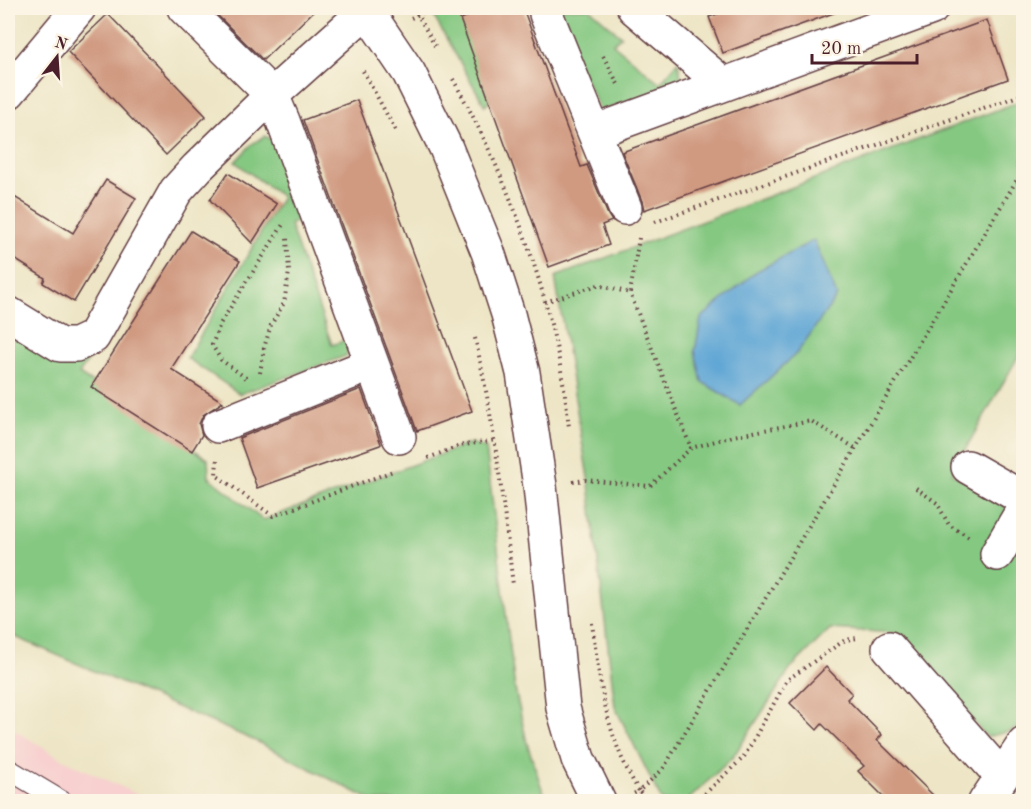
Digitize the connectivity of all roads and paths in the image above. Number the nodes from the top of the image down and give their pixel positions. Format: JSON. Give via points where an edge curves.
{"nodes":[{"id":1,"x":79,"y":8,"type":"edge"},
{"id":2,"x":184,"y":8,"type":"edge"},
{"id":3,"x":634,"y":8,"type":"edge"},
{"id":4,"x":932,"y":8,"type":"edge"},
{"id":5,"x":366,"y":9,"type":"edge"},
{"id":6,"x":546,"y":14,"type":"dead end"},
{"id":7,"x":341,"y":32,"type":"junction"},
{"id":8,"x":598,"y":47,"type":"dead end"},
{"id":9,"x":723,"y":84,"type":"junction"},
{"id":10,"x":9,"y":92,"type":"dead end"},
{"id":11,"x":1023,"y":93,"type":"edge"},
{"id":12,"x":272,"y":95,"type":"junction"},
{"id":13,"x":635,"y":116,"type":"junction"},
{"id":14,"x":594,"y":132,"type":"junction"},
{"id":15,"x":402,"y":142,"type":"dead end"},
{"id":16,"x":1023,"y":168,"type":"edge"},
{"id":17,"x":630,"y":219,"type":"junction"},
{"id":18,"x":630,"y":293,"type":"junction"},
{"id":19,"x":8,"y":313,"type":"edge"},
{"id":20,"x":508,"y":314,"type":"junction"},
{"id":21,"x":474,"y":333,"type":"dead end"},
{"id":22,"x":372,"y":364,"type":"junction"},
{"id":23,"x":262,"y":396,"type":"junction"},
{"id":24,"x":218,"y":426,"type":"joint"},
{"id":25,"x":532,"y":434,"type":"junction"},
{"id":26,"x":495,"y":440,"type":"junction"},
{"id":27,"x":691,"y":448,"type":"junction"},
{"id":28,"x":855,"y":448,"type":"junction"},
{"id":29,"x":409,"y":449,"type":"joint"},
{"id":30,"x":968,"y":467,"type":"dead end"},
{"id":31,"x":398,"y":469,"type":"dead end"},
{"id":32,"x":540,"y":486,"type":"junction"},
{"id":33,"x":1023,"y":499,"type":"edge"},
{"id":34,"x":1023,"y":508,"type":"edge"},
{"id":35,"x":997,"y":554,"type":"dead end"},
{"id":36,"x":513,"y":588,"type":"dead end"},
{"id":37,"x":889,"y":648,"type":"joint"},
{"id":38,"x":1023,"y":744,"type":"edge"},
{"id":39,"x":8,"y":769,"type":"edge"},
{"id":40,"x":993,"y":789,"type":"edge"},
{"id":41,"x":63,"y":801,"type":"edge"},
{"id":42,"x":599,"y":801,"type":"edge"},
{"id":43,"x":650,"y":801,"type":"edge"},
{"id":44,"x":696,"y":801,"type":"edge"}],
"edges":[{"from":1,"to":10,"type":"street"},
{"from":2,"to":12,"type":"street"},
{"from":3,"to":9,"type":"street"},
{"from":4,"to":9,"type":"street"},
{"from":5,"to":7,"type":"street"},
{"from":5,"to":20,"type":"street","via":[[409,73],[446,147]]},
{"from":6,"to":14,"type":"street"},
{"from":7,"to":12,"type":"street"},
{"from":7,"to":15,"type":"path"},
{"from":8,"to":13,"type":"path"},
{"from":9,"to":13,"type":"street"},
{"from":11,"to":17,"type":"path"},
{"from":12,"to":19,"type":"street","via":[[176,191],[93,337],[76,345],[60,345]]},
{"from":12,"to":22,"type":"street"},
{"from":13,"to":14,"type":"street"},
{"from":14,"to":17,"type":"street"},
{"from":16,"to":28,"type":"path"},
{"from":17,"to":18,"type":"path","via":[[639,239]]},
{"from":18,"to":20,"type":"path","via":[[598,285]]},
{"from":18,"to":27,"type":"path"},
{"from":20,"to":25,"type":"street","via":[[523,373]]},
{"from":21,"to":26,"type":"path"},
{"from":22,"to":23,"type":"street"},
{"from":22,"to":29,"type":"street"},
{"from":23,"to":23,"type":"path","via":[[264,348],[284,303],[289,272],[286,220],[220,324],[212,345],[222,360]]},
{"from":23,"to":24,"type":"street"},
{"from":24,"to":31,"type":"path","via":[[216,476],[273,516]]},
{"from":25,"to":26,"type":"path"},
{"from":25,"to":32,"type":"street"},
{"from":26,"to":29,"type":"path"},
{"from":26,"to":36,"type":"path"},
{"from":27,"to":28,"type":"path","via":[[811,421]]},
{"from":27,"to":32,"type":"path","via":[[650,486],[585,480]]},
{"from":28,"to":43,"type":"path","via":[[663,770],[639,791]]},
{"from":30,"to":33,"type":"street"},
{"from":32,"to":42,"type":"street","via":[[563,708],[578,759]]},
{"from":34,"to":35,"type":"street"},
{"from":37,"to":40,"type":"street"},
{"from":37,"to":44,"type":"path","via":[[883,632],[845,640],[787,680],[744,757]]},
{"from":38,"to":40,"type":"street"},
{"from":39,"to":41,"type":"lane"}]}
